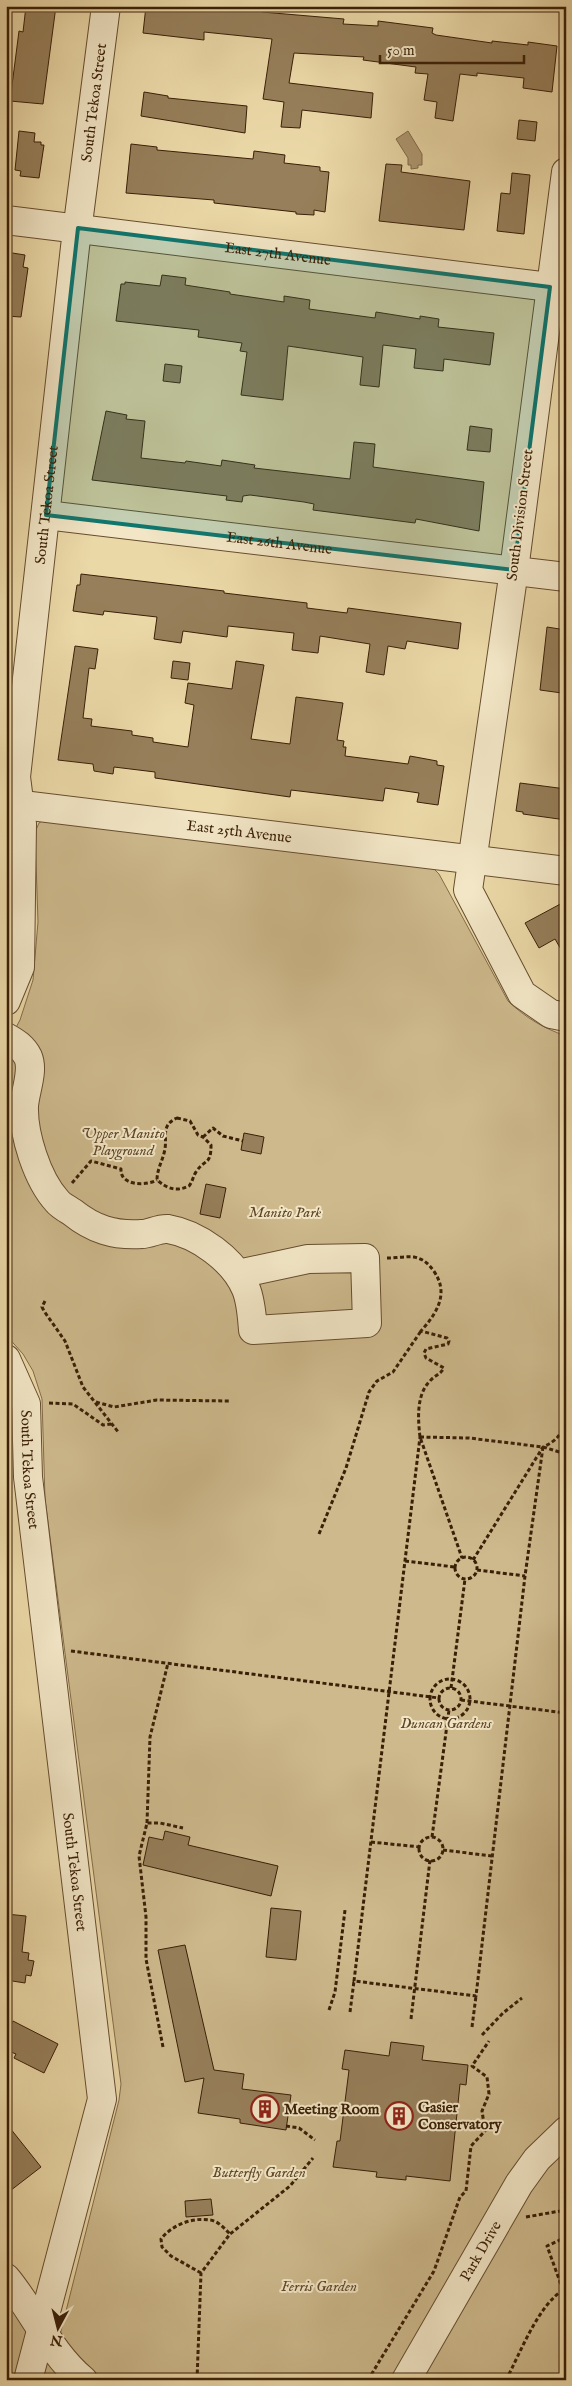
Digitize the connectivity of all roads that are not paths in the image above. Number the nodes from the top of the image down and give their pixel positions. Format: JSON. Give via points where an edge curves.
{"nodes":[{"id":1,"x":106,"y":6,"type":"edge"},
{"id":2,"x":566,"y":172,"type":"edge"},
{"id":3,"x":6,"y":220,"type":"edge"},
{"id":4,"x":78,"y":228,"type":"junction"},
{"id":5,"x":558,"y":288,"type":"edge"},
{"id":6,"x":46,"y":515,"type":"junction"},
{"id":7,"x":514,"y":570,"type":"junction"},
{"id":8,"x":566,"y":577,"type":"edge"},
{"id":9,"x":13,"y":804,"type":"edge"},
{"id":10,"x":473,"y":858,"type":"junction"},
{"id":11,"x":566,"y":871,"type":"edge"},
{"id":12,"x":6,"y":1001,"type":"edge"},
{"id":13,"x":566,"y":1018,"type":"edge"},
{"id":14,"x":6,"y":1037,"type":"edge"},
{"id":15,"x":238,"y":1274,"type":"junction"},
{"id":16,"x":6,"y":1359,"type":"edge"},
{"id":17,"x":17,"y":1476,"type":"edge"},
{"id":18,"x":566,"y":2131,"type":"edge"},
{"id":19,"x":6,"y":2278,"type":"edge"},
{"id":20,"x":42,"y":2328,"type":"junction"},
{"id":21,"x":28,"y":2380,"type":"edge"},
{"id":22,"x":83,"y":2380,"type":"edge"},
{"id":23,"x":406,"y":2380,"type":"edge"}],
"edges":[{"from":1,"to":4,"type":"street","name":"South Tekoa Street"},
{"from":2,"to":5,"type":"street","name":"South Division Street"},
{"from":3,"to":4,"type":"street","name":"East 27th Avenue"},
{"from":4,"to":5,"type":"street","name":"East 27th Avenue"},
{"from":4,"to":6,"type":"street","name":"South Tekoa Street"},
{"from":5,"to":7,"type":"street","name":"South Division Street"},
{"from":6,"to":7,"type":"street","name":"East 26th Avenue"},
{"from":6,"to":9,"type":"street","name":"South Tekoa Street"},
{"from":7,"to":8,"type":"street","name":"East 26th Avenue"},
{"from":7,"to":10,"type":"street","name":"South Division Street"},
{"from":9,"to":10,"type":"street","name":"East 25th Avenue"},
{"from":9,"to":12,"type":"street","name":"South Tekoa Street","via":[[22,824],[20,966]]},
{"from":10,"to":11,"type":"street","name":"East 25th Avenue"},
{"from":10,"to":13,"type":"street","name":"South Division Street","via":[[468,890],[522,994],[551,1014]]},
{"from":14,"to":15,"type":"street","via":[[18,1043],[29,1058],[25,1129],[39,1172],[56,1201],[89,1225],[110,1233],[132,1235],[165,1229],[183,1232],[198,1240]]},
{"from":15,"to":15,"type":"street","via":[[247,1290],[254,1330],[367,1323],[366,1258],[308,1259]]},
{"from":16,"to":17,"type":"street","name":"South Tekoa Street","via":[[26,1404]]},
{"from":17,"to":20,"type":"street","name":"South Tekoa Street","via":[[48,1648],[102,2099]]},
{"from":18,"to":23,"type":"street","name":"Park Drive","via":[[537,2159],[501,2215]]},
{"from":19,"to":20,"type":"street"},
{"from":20,"to":21,"type":"street","name":"South Tekoa Street"},
{"from":20,"to":22,"type":"street","via":[[66,2364]]}]}
